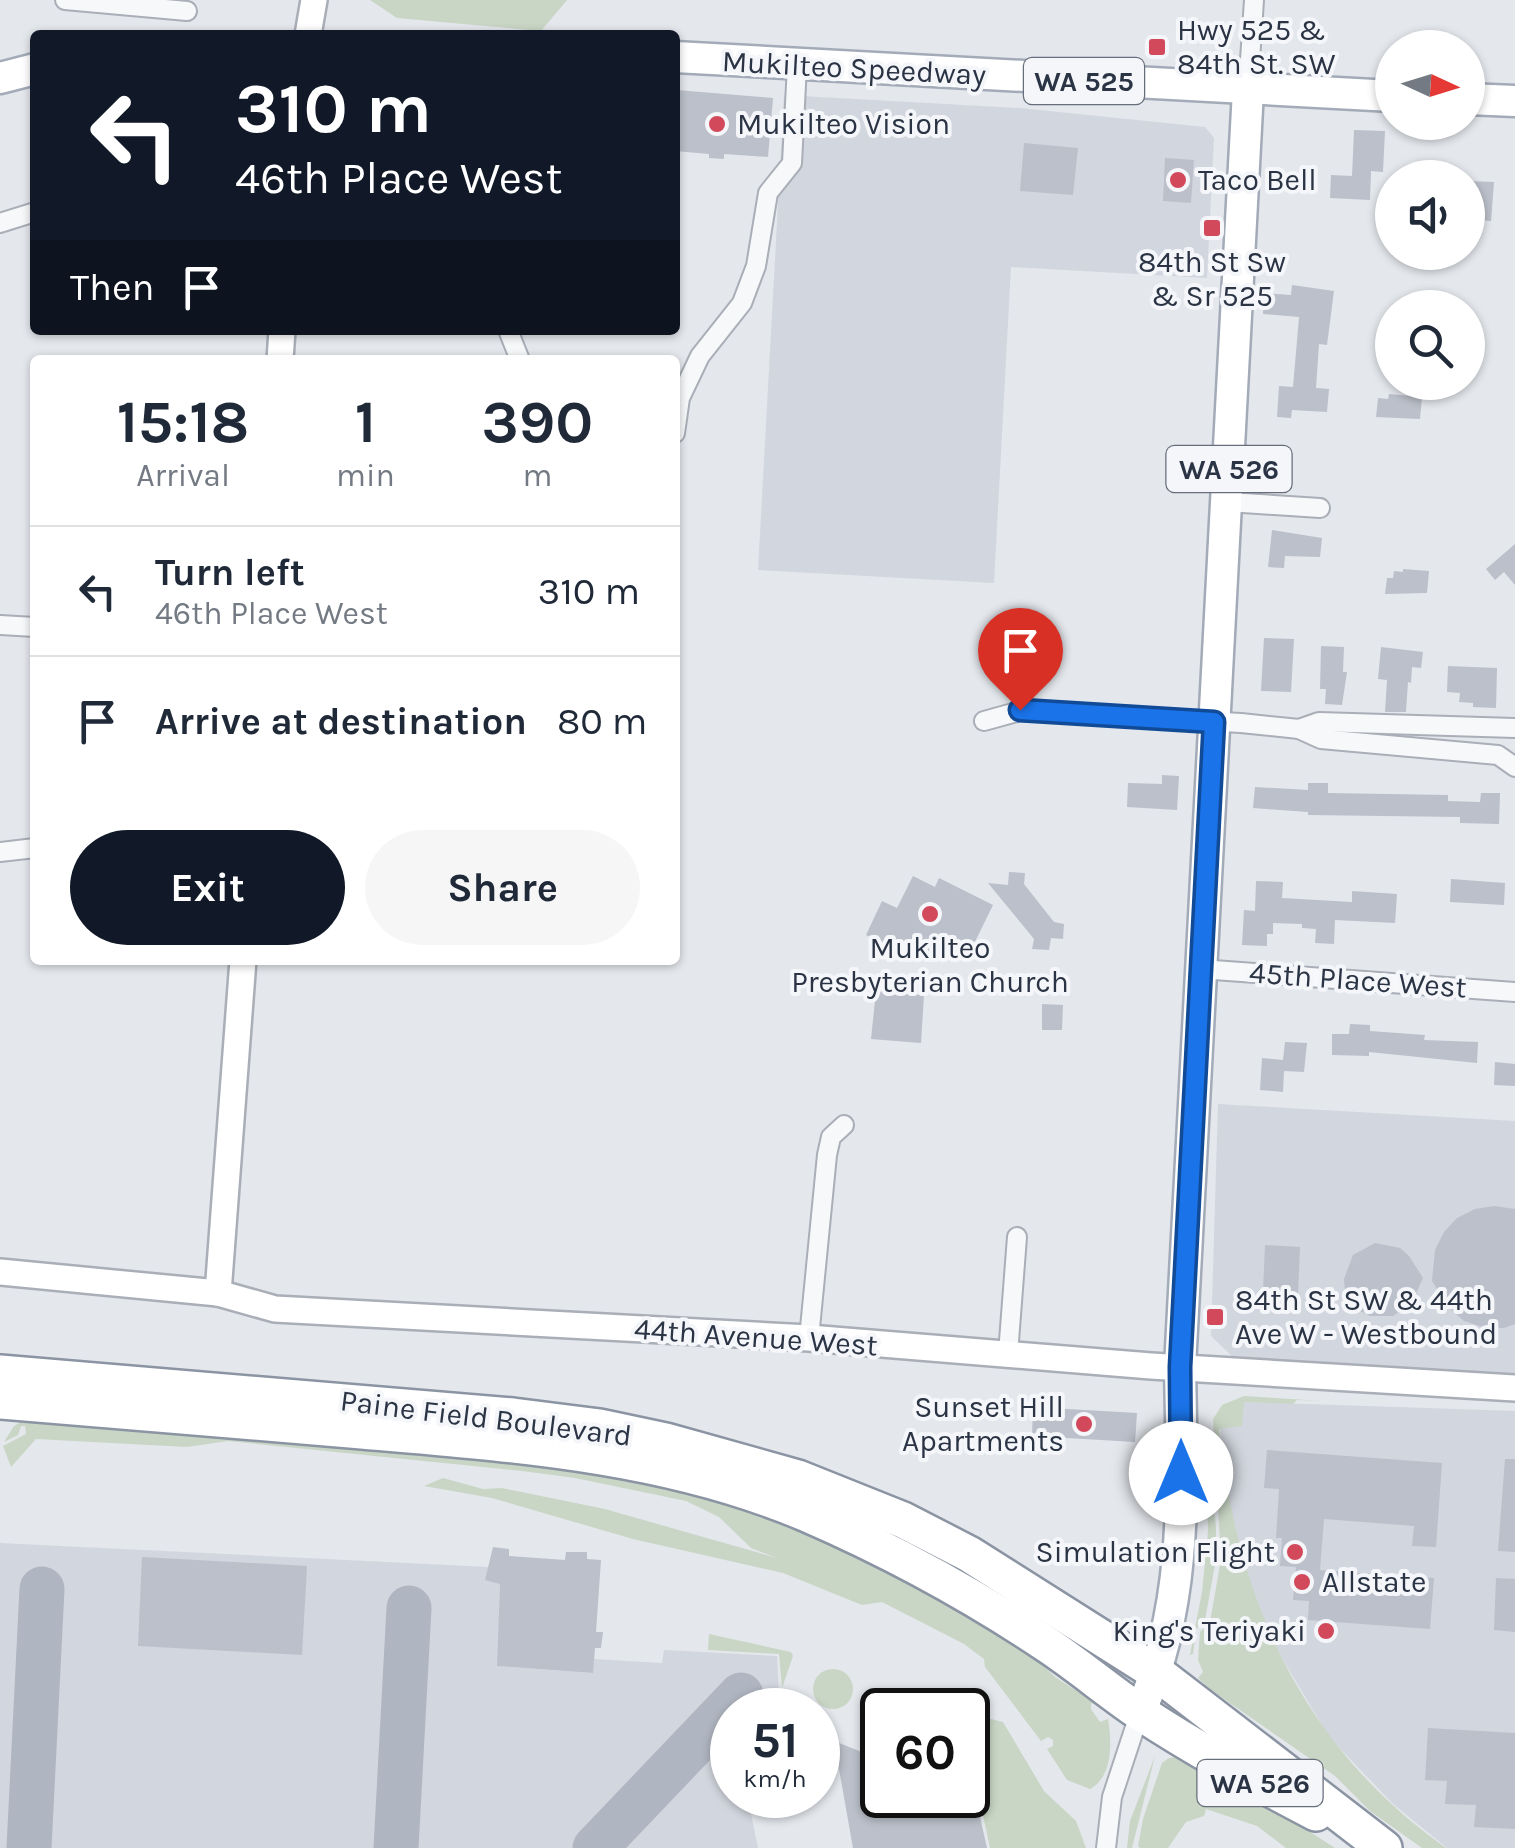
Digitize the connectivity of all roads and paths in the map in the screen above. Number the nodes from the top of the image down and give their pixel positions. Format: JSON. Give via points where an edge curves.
{"nodes":[{"id":1,"x":65,"y":0,"type":"edge"},
{"id":2,"x":314,"y":0,"type":"edge"},
{"id":3,"x":1254,"y":0,"type":"edge"},
{"id":4,"x":187,"y":11,"type":"dead end"},
{"id":5,"x":309,"y":30,"type":"edge"},
{"id":6,"x":680,"y":57,"type":"edge"},
{"id":7,"x":797,"y":65,"type":"junction"},
{"id":8,"x":30,"y":70,"type":"edge"},
{"id":9,"x":0,"y":78,"type":"edge"},
{"id":10,"x":1248,"y":90,"type":"junction"},
{"id":11,"x":1375,"y":95,"type":"edge"},
{"id":12,"x":1485,"y":100,"type":"edge"},
{"id":13,"x":1515,"y":101,"type":"edge"},
{"id":14,"x":30,"y":213,"type":"edge"},
{"id":15,"x":0,"y":222,"type":"edge"},
{"id":16,"x":680,"y":398,"type":"edge"},
{"id":17,"x":1228,"y":502,"type":"junction"},
{"id":18,"x":1320,"y":508,"type":"dead end"},
{"id":19,"x":0,"y":625,"type":"edge"},
{"id":20,"x":30,"y":627,"type":"edge"},
{"id":21,"x":984,"y":721,"type":"dead end"},
{"id":22,"x":1214,"y":722,"type":"junction"},
{"id":23,"x":1515,"y":728,"type":"edge"},
{"id":24,"x":1300,"y":729,"type":"junction"},
{"id":25,"x":1515,"y":767,"type":"edge"},
{"id":26,"x":30,"y":849,"type":"edge"},
{"id":27,"x":0,"y":852,"type":"edge"},
{"id":28,"x":243,"y":965,"type":"edge"},
{"id":29,"x":1200,"y":969,"type":"junction"},
{"id":30,"x":1515,"y":992,"type":"edge"},
{"id":31,"x":844,"y":1125,"type":"dead end"},
{"id":32,"x":1017,"y":1237,"type":"dead end"},
{"id":33,"x":0,"y":1272,"type":"edge"},
{"id":34,"x":218,"y":1294,"type":"junction"},
{"id":35,"x":809,"y":1338,"type":"junction"},
{"id":36,"x":1008,"y":1354,"type":"junction"},
{"id":37,"x":1180,"y":1367,"type":"junction"},
{"id":38,"x":0,"y":1373,"type":"edge"},
{"id":39,"x":1515,"y":1388,"type":"edge"},
{"id":40,"x":0,"y":1402,"type":"edge"},
{"id":41,"x":1157,"y":1673,"type":"junction"},
{"id":42,"x":1140,"y":1712,"type":"junction"},
{"id":43,"x":1106,"y":1848,"type":"edge"},
{"id":44,"x":1384,"y":1848,"type":"edge"}],
"edges":[{"from":1,"to":4,"type":"street"},
{"from":2,"to":5,"type":"street"},
{"from":3,"to":10,"type":"street"},
{"from":6,"to":7,"type":"main road","name":"Mukilteo Speedway","number":"WA 525"},
{"from":7,"to":10,"type":"main road","name":"Mukilteo Speedway","number":"WA 525"},
{"from":7,"to":16,"type":"street","via":[[792,163],[768,193],[756,266],[742,303],[700,356]]},
{"from":8,"to":9,"type":"main road"},
{"from":10,"to":11,"type":"main road","name":"Mukilteo Speedway","number":"WA 525"},
{"from":10,"to":17,"type":"main road","number":"WA 526"},
{"from":12,"to":13,"type":"main road"},
{"from":14,"to":15,"type":"street"},
{"from":17,"to":18,"type":"street"},
{"from":17,"to":22,"type":"main road","number":"WA 526"},
{"from":19,"to":20,"type":"street"},
{"from":21,"to":22,"type":"street","via":[[1020,710]]},
{"from":22,"to":24,"type":"street"},
{"from":22,"to":29,"type":"main road","number":"WA 526"},
{"from":23,"to":24,"type":"street","via":[[1318,722]]},
{"from":24,"to":25,"type":"street","via":[[1321,739],[1498,756]]},
{"from":26,"to":27,"type":"street"},
{"from":28,"to":34,"type":"street"},
{"from":29,"to":30,"type":"street","name":"45th Place West"},
{"from":29,"to":37,"type":"main road","number":"WA 526"},
{"from":31,"to":35,"type":"street","via":[[831,1137],[827,1155]]},
{"from":32,"to":36,"type":"street"},
{"from":33,"to":34,"type":"street","name":"44th Avenue West"},
{"from":34,"to":35,"type":"street","name":"44th Avenue West","via":[[275,1309]]},
{"from":35,"to":36,"type":"street","name":"44th Avenue West"},
{"from":36,"to":37,"type":"street","name":"44th Avenue West"},
{"from":37,"to":39,"type":"street","name":"44th Avenue West"},
{"from":37,"to":41,"type":"main road","number":"WA 526","via":[[1177,1574]]},
{"from":38,"to":41,"type":"highway","name":"Paine Field Boulevard","via":[[513,1416],[666,1441],[798,1478],[903,1520]]},
{"from":40,"to":42,"type":"highway","name":"Paine Field Boulevard","via":[[512,1444],[717,1483],[803,1512],[960,1590]]},
{"from":41,"to":42,"type":"main road","number":"WA 526"},
{"from":41,"to":44,"type":"highway","number":"WA 526"},
{"from":42,"to":43,"type":"street","via":[[1112,1797]]},
{"from":42,"to":44,"type":"highway","number":"WA 526"}]}
